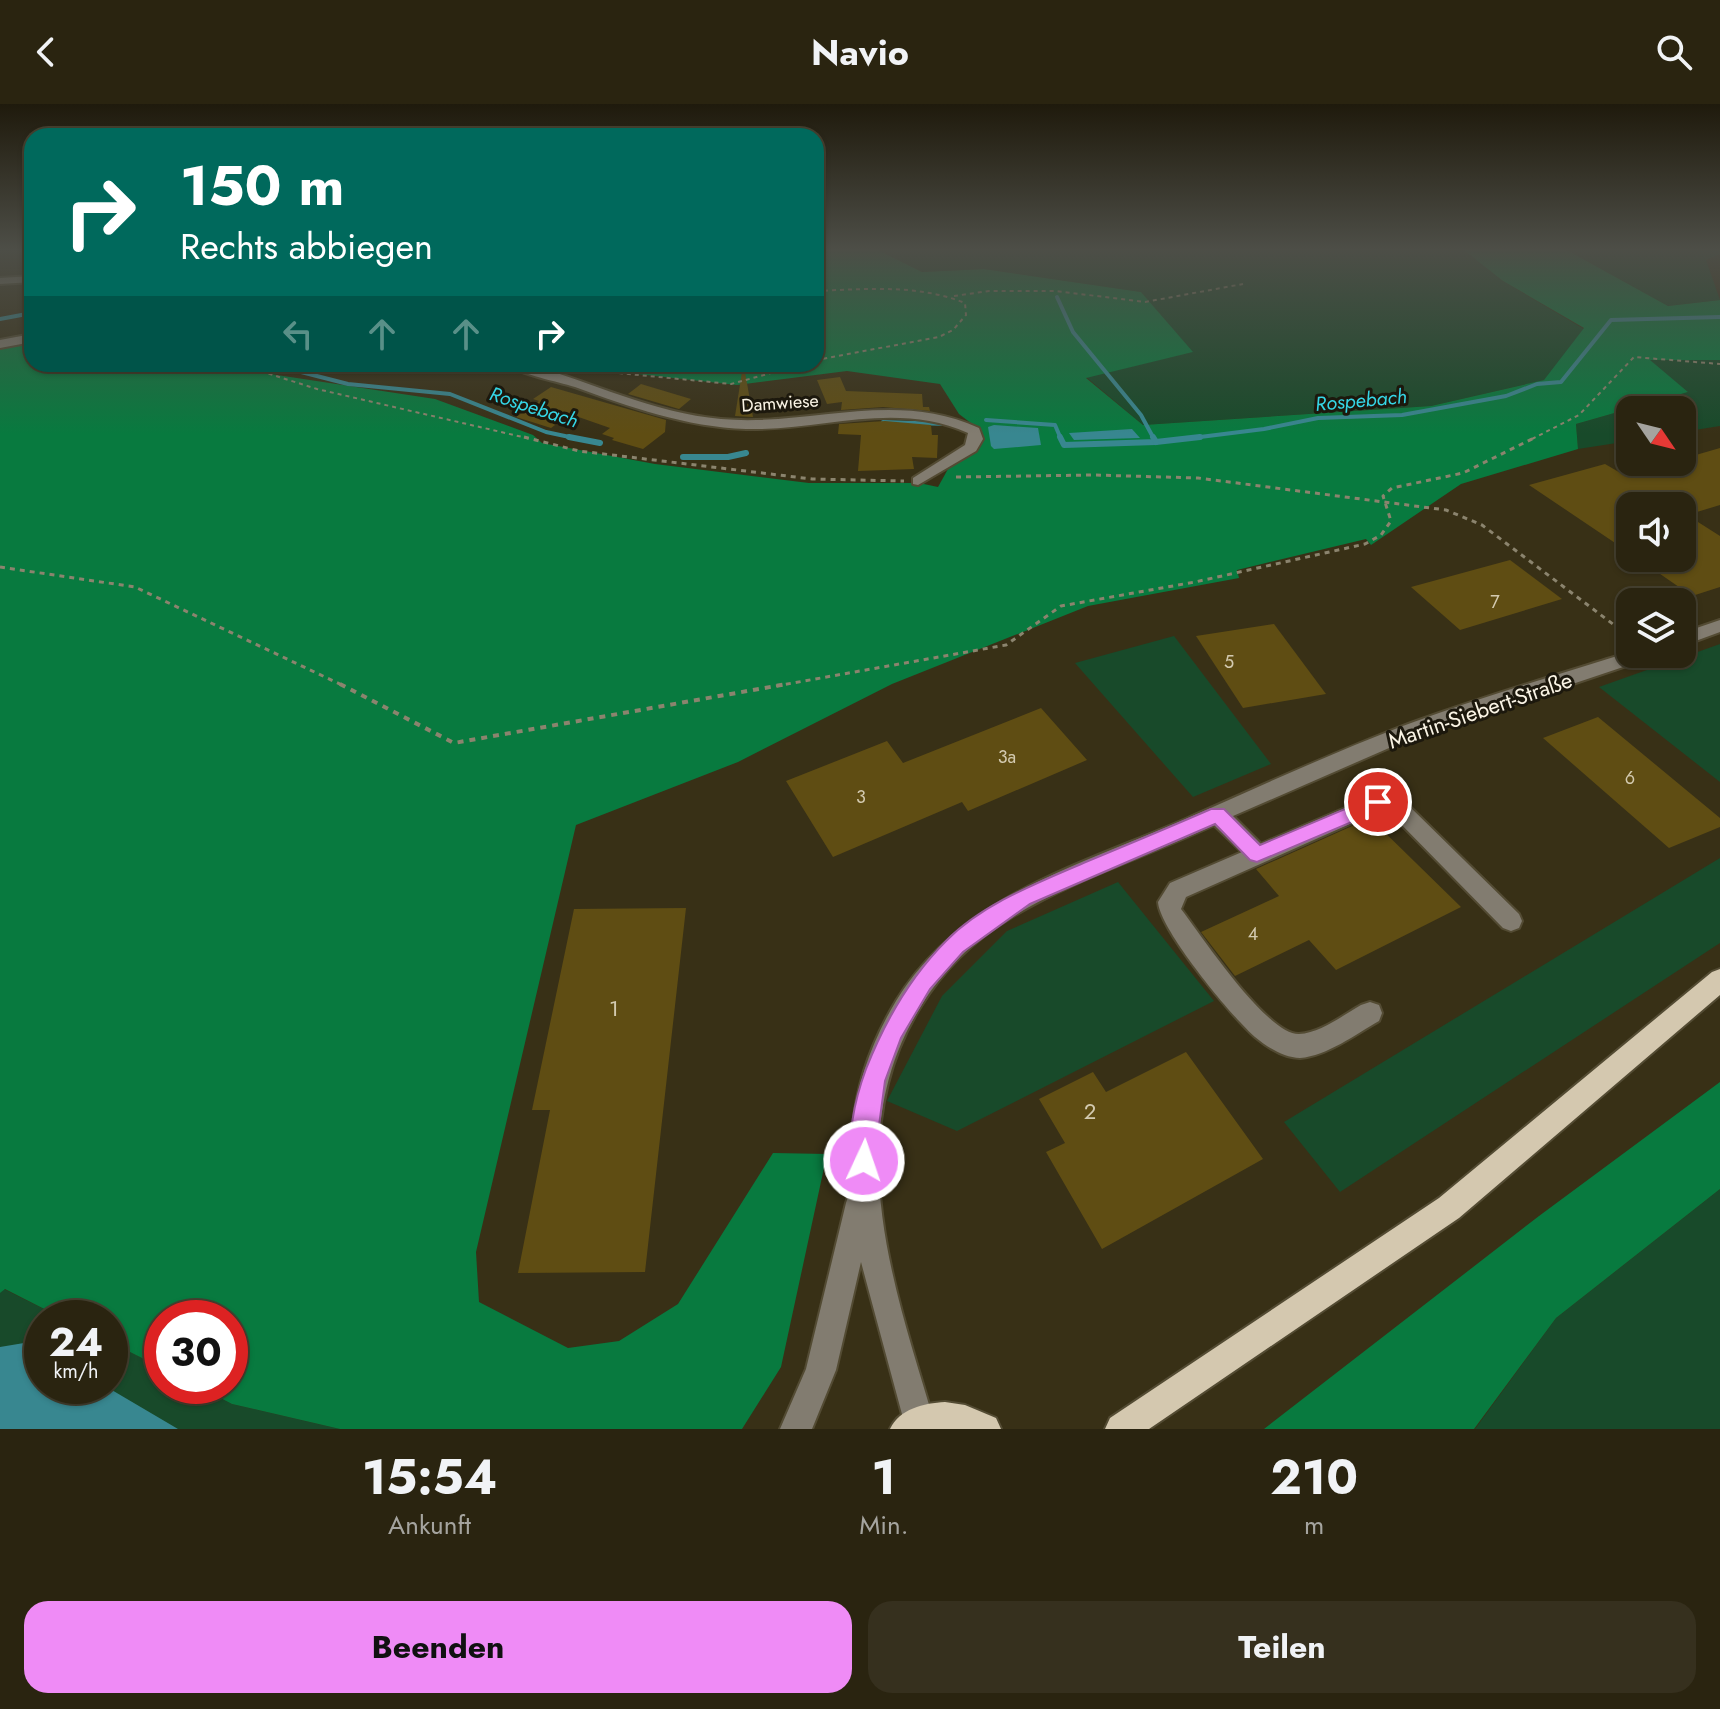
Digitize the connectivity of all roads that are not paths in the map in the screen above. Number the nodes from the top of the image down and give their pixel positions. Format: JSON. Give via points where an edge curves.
{"nodes":[{"id":1,"x":24,"y":340,"type":"edge"},
{"id":2,"x":0,"y":344,"type":"edge"},
{"id":3,"x":539,"y":372,"type":"edge"},
{"id":4,"x":918,"y":481,"type":"road end"},
{"id":5,"x":1720,"y":626,"type":"edge"},
{"id":6,"x":1696,"y":635,"type":"edge"},
{"id":7,"x":1616,"y":663,"type":"edge"},
{"id":8,"x":1218,"y":815,"type":"junction"},
{"id":9,"x":1257,"y":854,"type":"junction"},
{"id":10,"x":1511,"y":921,"type":"dead end"},
{"id":11,"x":1720,"y":980,"type":"edge"},
{"id":12,"x":1370,"y":1013,"type":"dead end"},
{"id":13,"x":864,"y":1188,"type":"junction"},
{"id":14,"x":912,"y":1425,"type":"edge"},
{"id":15,"x":796,"y":1429,"type":"edge"},
{"id":16,"x":985,"y":1429,"type":"edge"},
{"id":17,"x":1121,"y":1429,"type":"edge"}],
"edges":[{"from":1,"to":2,"type":"street"},
{"from":3,"to":4,"type":"street","name":"Damwiese","via":[[699,422],[749,426],[909,415],[949,419],[974,431],[971,448]]},
{"from":5,"to":6,"type":"street"},
{"from":7,"to":8,"type":"street","name":"Martin-Siebert-Straße","via":[[1438,721]]},
{"from":8,"to":9,"type":"street"},
{"from":8,"to":13,"type":"street","name":"Martin-Siebert-Straße","via":[[1022,898],[956,945],[923,982],[891,1033],[874,1081],[864,1134]]},
{"from":9,"to":10,"type":"street","via":[[1378,802],[1389,804]]},
{"from":9,"to":12,"type":"street","via":[[1178,890],[1169,902],[1170,912],[1251,1018],[1283,1043],[1307,1045]]},
{"from":11,"to":17,"type":"main road","via":[[1449,1208]]},
{"from":13,"to":14,"type":"street","name":"Martin-Siebert-Straße","via":[[870,1244]]},
{"from":13,"to":15,"type":"street","via":[[821,1370]]},
{"from":14,"to":16,"type":"main road","via":[[944,1417]]}]}
